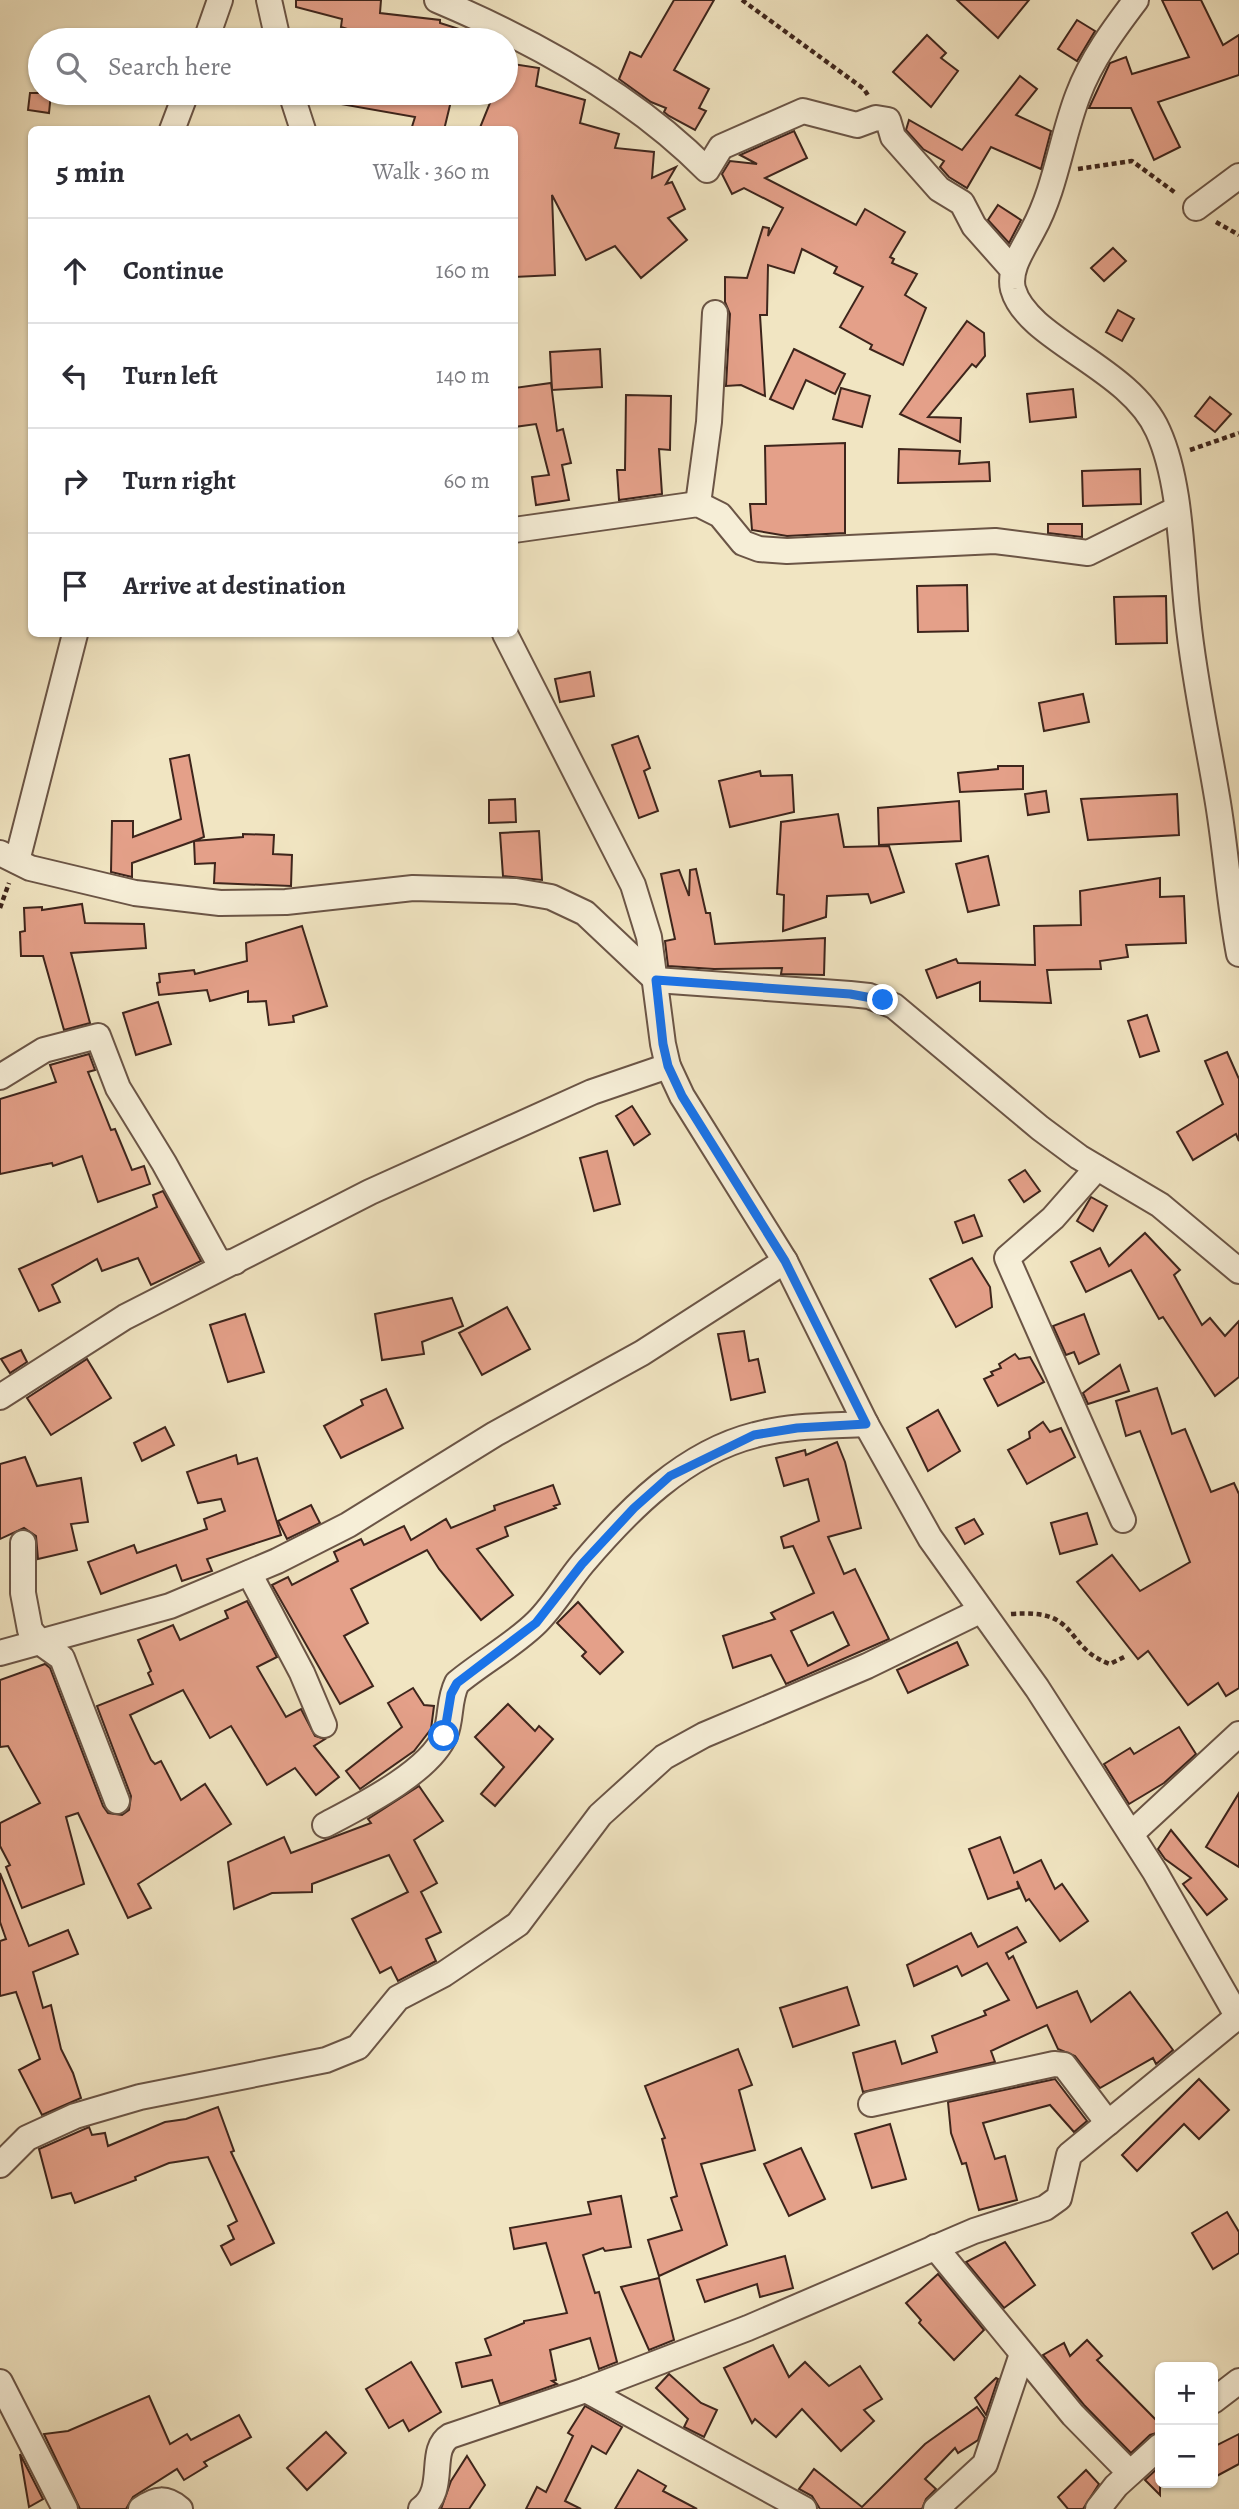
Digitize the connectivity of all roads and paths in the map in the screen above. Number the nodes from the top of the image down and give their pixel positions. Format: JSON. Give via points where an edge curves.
{"nodes":[{"id":1,"x":220,"y":0,"type":"edge"},
{"id":2,"x":269,"y":0,"type":"edge"},
{"id":3,"x":437,"y":0,"type":"edge"},
{"id":4,"x":742,"y":0,"type":"edge"},
{"id":5,"x":1136,"y":0,"type":"edge"},
{"id":6,"x":210,"y":28,"type":"edge"},
{"id":7,"x":275,"y":28,"type":"edge"},
{"id":8,"x":500,"y":28,"type":"edge"},
{"id":9,"x":518,"y":38,"type":"edge"},
{"id":10,"x":181,"y":105,"type":"edge"},
{"id":11,"x":295,"y":105,"type":"edge"},
{"id":12,"x":884,"y":118,"type":"junction"},
{"id":13,"x":174,"y":126,"type":"edge"},
{"id":14,"x":302,"y":126,"type":"edge"},
{"id":15,"x":1056,"y":173,"type":"junction"},
{"id":16,"x":1239,"y":176,"type":"edge"},
{"id":17,"x":1196,"y":208,"type":"junction"},
{"id":18,"x":1239,"y":235,"type":"edge"},
{"id":19,"x":1013,"y":270,"type":"junction"},
{"id":20,"x":715,"y":313,"type":"dead end"},
{"id":21,"x":1239,"y":433,"type":"edge"},
{"id":22,"x":1166,"y":458,"type":"junction"},
{"id":23,"x":698,"y":504,"type":"junction"},
{"id":24,"x":1177,"y":509,"type":"junction"},
{"id":25,"x":518,"y":529,"type":"edge"},
{"id":26,"x":74,"y":637,"type":"edge"},
{"id":27,"x":507,"y":637,"type":"edge"},
{"id":28,"x":8,"y":857,"type":"edge"},
{"id":29,"x":1239,"y":954,"type":"edge"},
{"id":30,"x":656,"y":980,"type":"junction"},
{"id":31,"x":668,"y":1066,"type":"junction"},
{"id":32,"x":0,"y":1077,"type":"edge"},
{"id":33,"x":1097,"y":1168,"type":"junction"},
{"id":34,"x":785,"y":1261,"type":"junction"},
{"id":35,"x":235,"y":1262,"type":"junction"},
{"id":36,"x":1239,"y":1271,"type":"edge"},
{"id":37,"x":0,"y":1397,"type":"edge"},
{"id":38,"x":866,"y":1424,"type":"junction"},
{"id":39,"x":1123,"y":1520,"type":"dead end"},
{"id":40,"x":23,"y":1543,"type":"dead end"},
{"id":41,"x":249,"y":1573,"type":"junction"},
{"id":42,"x":979,"y":1611,"type":"junction"},
{"id":43,"x":40,"y":1643,"type":"junction"},
{"id":44,"x":0,"y":1653,"type":"edge"},
{"id":45,"x":1126,"y":1656,"type":"dead end"},
{"id":46,"x":324,"y":1725,"type":"dead end"},
{"id":47,"x":1239,"y":1734,"type":"edge"},
{"id":48,"x":117,"y":1801,"type":"dead end"},
{"id":49,"x":325,"y":1825,"type":"dead end"},
{"id":50,"x":1131,"y":1833,"type":"junction"},
{"id":51,"x":1238,"y":2018,"type":"edge"},
{"id":52,"x":871,"y":2104,"type":"dead end"},
{"id":53,"x":1108,"y":2123,"type":"junction"},
{"id":54,"x":0,"y":2165,"type":"edge"},
{"id":55,"x":935,"y":2247,"type":"junction"},
{"id":56,"x":1022,"y":2354,"type":"junction"},
{"id":57,"x":1239,"y":2381,"type":"edge"},
{"id":58,"x":0,"y":2382,"type":"edge"},
{"id":59,"x":586,"y":2390,"type":"junction"},
{"id":60,"x":1218,"y":2397,"type":"edge"},
{"id":61,"x":1155,"y":2450,"type":"edge"},
{"id":62,"x":1130,"y":2473,"type":"junction"},
{"id":63,"x":65,"y":2509,"type":"edge"},
{"id":64,"x":141,"y":2509,"type":"edge"},
{"id":65,"x":180,"y":2509,"type":"edge"},
{"id":66,"x":421,"y":2509,"type":"edge"},
{"id":67,"x":804,"y":2509,"type":"edge"},
{"id":68,"x":936,"y":2509,"type":"edge"},
{"id":69,"x":1098,"y":2509,"type":"edge"}],
"edges":[{"from":1,"to":6,"type":"street"},
{"from":2,"to":7,"type":"street"},
{"from":3,"to":8,"type":"street"},
{"from":4,"to":12,"type":"path","via":[[864,89]]},
{"from":5,"to":15,"type":"street","via":[[1102,48],[1078,94]]},
{"from":9,"to":12,"type":"street","via":[[654,122],[707,170],[721,147],[803,111],[857,125]]},
{"from":10,"to":13,"type":"street"},
{"from":11,"to":14,"type":"street"},
{"from":12,"to":19,"type":"street","via":[[893,137],[939,189],[962,203],[974,226]]},
{"from":15,"to":17,"type":"path","via":[[1132,161]]},
{"from":15,"to":19,"type":"street","via":[[1041,216]]},
{"from":16,"to":17,"type":"street"},
{"from":17,"to":18,"type":"path"},
{"from":19,"to":22,"type":"street","via":[[1013,288],[1021,306],[1042,328],[1111,374],[1146,408]]},
{"from":20,"to":23,"type":"street","via":[[709,422]]},
{"from":21,"to":22,"type":"path"},
{"from":22,"to":24,"type":"street"},
{"from":23,"to":24,"type":"street","via":[[720,515],[743,543],[787,551],[995,541],[1088,552]]},
{"from":23,"to":25,"type":"street"},
{"from":24,"to":29,"type":"street","via":[[1198,698]]},
{"from":26,"to":28,"type":"street"},
{"from":27,"to":30,"type":"street","via":[[633,885]]},
{"from":28,"to":30,"type":"street","via":[[30,867],[135,893],[220,903],[286,902],[413,888],[504,890],[551,897],[585,913]]},
{"from":30,"to":31,"type":"street"},
{"from":30,"to":33,"type":"street","via":[[883,1000],[1040,1128]]},
{"from":31,"to":34,"type":"street"},
{"from":31,"to":35,"type":"street","via":[[592,1092],[520,1124],[370,1192]]},
{"from":32,"to":35,"type":"street","via":[[44,1050],[98,1036],[118,1088],[219,1263]]},
{"from":33,"to":36,"type":"street","via":[[1160,1205]]},
{"from":33,"to":39,"type":"street","via":[[1053,1218],[1007,1258]]},
{"from":34,"to":38,"type":"street"},
{"from":34,"to":41,"type":"street","via":[[642,1353],[495,1434],[348,1525]]},
{"from":35,"to":37,"type":"street","via":[[125,1317]]},
{"from":38,"to":42,"type":"street","via":[[930,1538]]},
{"from":38,"to":49,"type":"street","via":[[754,1435],[670,1476],[582,1564],[536,1623],[457,1683],[444,1736],[434,1752],[383,1795]]},
{"from":40,"to":43,"type":"street","via":[[23,1593],[30,1630]]},
{"from":41,"to":43,"type":"street","via":[[170,1606]]},
{"from":41,"to":46,"type":"street"},
{"from":42,"to":45,"type":"path","via":[[990,1615],[1041,1613],[1058,1619],[1098,1660],[1110,1664]]},
{"from":42,"to":50,"type":"street","via":[[1037,1688]]},
{"from":42,"to":54,"type":"street","via":[[664,1757],[600,1815],[518,1924],[444,1974],[398,1998],[358,2047],[326,2060],[140,2097],[75,2116],[27,2138]]},
{"from":43,"to":44,"type":"street"},
{"from":43,"to":48,"type":"street","via":[[62,1658]]},
{"from":47,"to":50,"type":"street"},
{"from":50,"to":51,"type":"street"},
{"from":51,"to":53,"type":"street"},
{"from":52,"to":53,"type":"street","via":[[1054,2064],[1064,2065]]},
{"from":53,"to":55,"type":"street","via":[[1069,2155],[1059,2197],[1045,2208]]},
{"from":55,"to":56,"type":"street"},
{"from":55,"to":59,"type":"street","via":[[748,2328]]},
{"from":56,"to":62,"type":"street","via":[[1099,2445]]},
{"from":56,"to":68,"type":"street","via":[[985,2464]]},
{"from":57,"to":60,"type":"street"},
{"from":58,"to":63,"type":"street"},
{"from":59,"to":66,"type":"street","via":[[445,2439],[435,2494]]},
{"from":59,"to":67,"type":"street"},
{"from":61,"to":62,"type":"street"},
{"from":62,"to":69,"type":"street"},
{"from":64,"to":65,"type":"street","via":[[159,2500],[171,2501]]}]}
